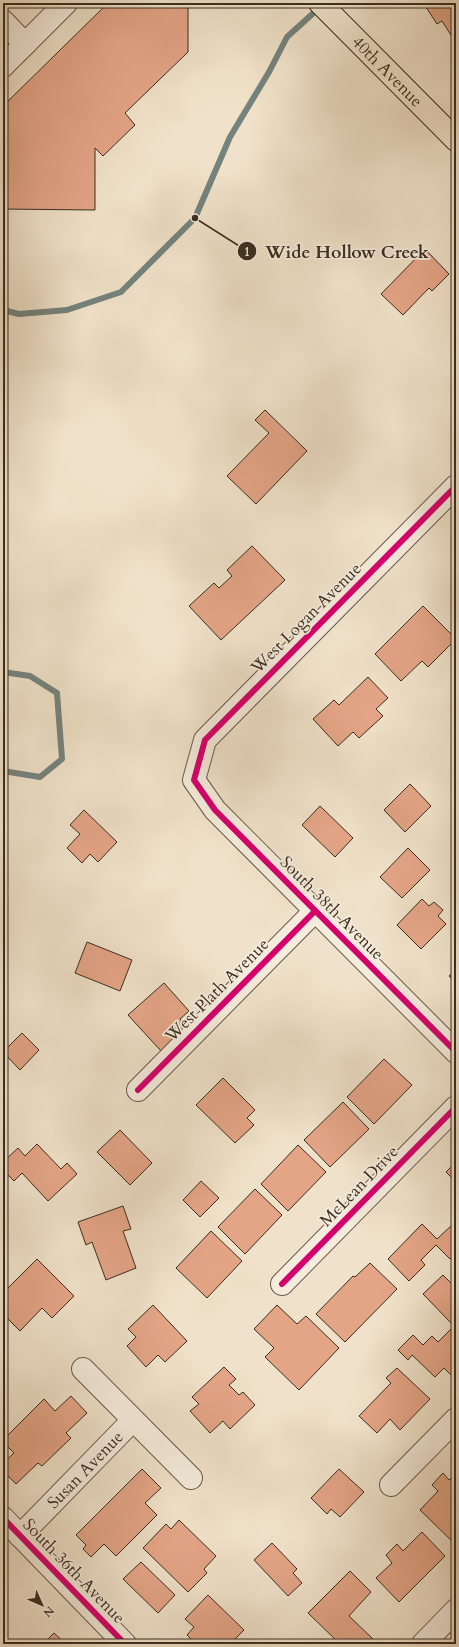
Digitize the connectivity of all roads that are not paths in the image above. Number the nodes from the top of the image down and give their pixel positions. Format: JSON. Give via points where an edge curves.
{"nodes":[{"id":1,"x":66,"y":3,"type":"edge"},
{"id":2,"x":326,"y":9,"type":"edge"},
{"id":3,"x":3,"y":21,"type":"edge"},
{"id":4,"x":25,"y":44,"type":"junction"},
{"id":5,"x":3,"y":66,"type":"edge"},
{"id":6,"x":456,"y":140,"type":"edge"},
{"id":7,"x":456,"y":486,"type":"edge"},
{"id":8,"x":194,"y":780,"type":"joint"},
{"id":9,"x":315,"y":911,"type":"junction"},
{"id":10,"x":456,"y":1052,"type":"edge"},
{"id":11,"x":138,"y":1090,"type":"dead end"},
{"id":12,"x":456,"y":1107,"type":"edge"},
{"id":13,"x":282,"y":1284,"type":"dead end"},
{"id":14,"x":83,"y":1369,"type":"dead end"},
{"id":15,"x":456,"y":1419,"type":"edge"},
{"id":16,"x":133,"y":1420,"type":"junction"},
{"id":17,"x":191,"y":1478,"type":"dead end"},
{"id":18,"x":391,"y":1485,"type":"dead end"},
{"id":19,"x":3,"y":1518,"type":"edge"},
{"id":20,"x":20,"y":1536,"type":"junction"},
{"id":21,"x":456,"y":1610,"type":"edge"},
{"id":22,"x":125,"y":1644,"type":"edge"},
{"id":23,"x":423,"y":1644,"type":"edge"}],
"edges":[{"from":1,"to":4,"type":"street"},
{"from":2,"to":6,"type":"main road","name":"40th Avenue"},
{"from":3,"to":4,"type":"street"},
{"from":4,"to":5,"type":"street"},
{"from":7,"to":8,"type":"street","name":"West Logan Avenue","via":[[205,740]]},
{"from":8,"to":9,"type":"street","name":"South 38th Avenue","via":[[215,810]]},
{"from":9,"to":10,"type":"street","name":"South 38th Avenue"},
{"from":9,"to":11,"type":"street","name":"West Plath Avenue"},
{"from":12,"to":13,"type":"street","name":"McLean Drive"},
{"from":14,"to":16,"type":"street","name":"Susan Avenue"},
{"from":15,"to":18,"type":"street"},
{"from":16,"to":17,"type":"street","name":"Susan Avenue"},
{"from":16,"to":20,"type":"street","name":"Susan Avenue"},
{"from":19,"to":20,"type":"street","name":"South 36th Avenue"},
{"from":20,"to":22,"type":"street","name":"South 36th Avenue"},
{"from":21,"to":23,"type":"street"}]}
